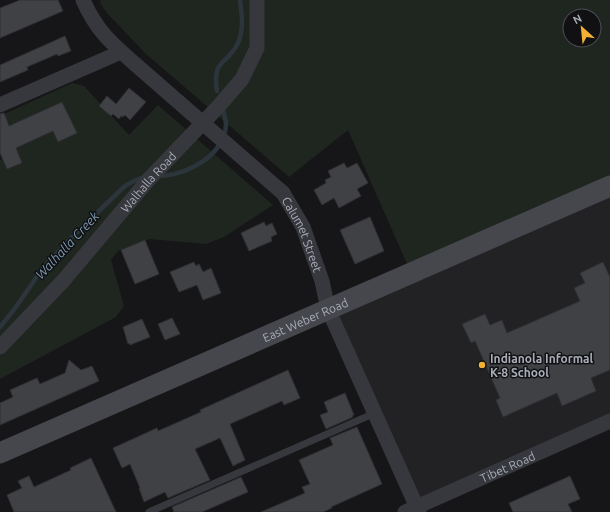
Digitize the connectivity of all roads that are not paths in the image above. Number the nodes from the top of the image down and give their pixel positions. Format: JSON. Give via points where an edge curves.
{"nodes":[{"id":1,"x":83,"y":0,"type":"edge"},
{"id":2,"x":258,"y":0,"type":"edge"},
{"id":3,"x":121,"y":52,"type":"junction"},
{"id":4,"x":0,"y":105,"type":"edge"},
{"id":5,"x":610,"y":186,"type":"edge"},
{"id":6,"x":328,"y":308,"type":"junction"},
{"id":7,"x":0,"y":347,"type":"edge"},
{"id":8,"x":375,"y":414,"type":"junction"},
{"id":9,"x":610,"y":421,"type":"edge"},
{"id":10,"x":0,"y":453,"type":"edge"},
{"id":11,"x":414,"y":510,"type":"edge"},
{"id":12,"x":149,"y":512,"type":"edge"}],
"edges":[{"from":1,"to":3,"type":"street","name":"Calumet Street","via":[[98,28]]},
{"from":2,"to":7,"type":"street","name":"Walhalla Road","via":[[257,48],[242,79],[150,178],[63,281]]},
{"from":3,"to":4,"type":"street"},
{"from":3,"to":6,"type":"street","name":"Calumet Street","bridge":true,"via":[[283,193],[303,227]]},
{"from":5,"to":6,"type":"street","name":"East Weber Road"},
{"from":6,"to":8,"type":"street","name":"Calumet Street"},
{"from":6,"to":10,"type":"street","name":"East Weber Road"},
{"from":8,"to":11,"type":"street","name":"Calumet Street"},
{"from":8,"to":12,"type":"lane"},
{"from":9,"to":11,"type":"street","name":"Tibet Road"}]}
